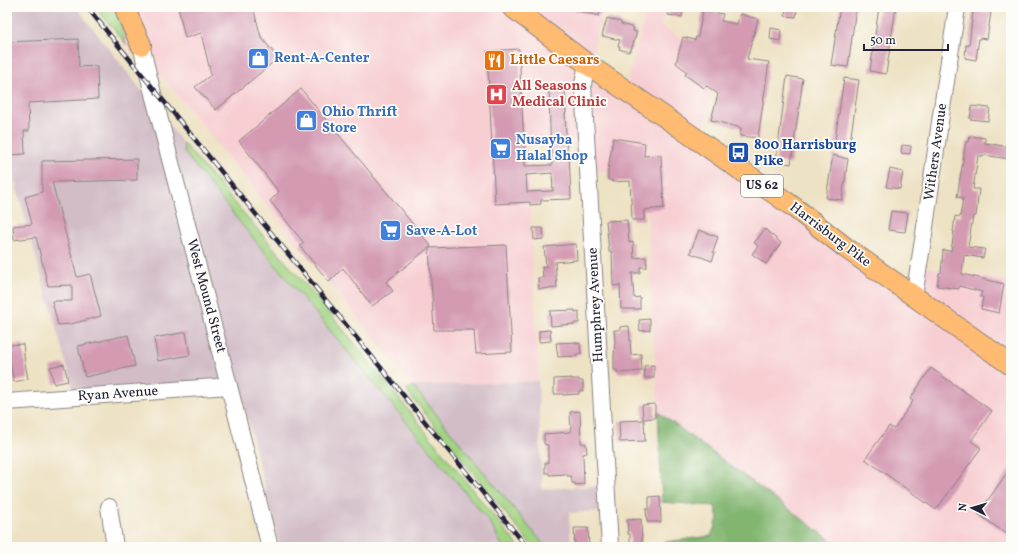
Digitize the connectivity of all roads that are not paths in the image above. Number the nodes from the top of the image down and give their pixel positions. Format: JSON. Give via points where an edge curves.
{"nodes":[{"id":1,"x":125,"y":7,"type":"edge"},
{"id":2,"x":139,"y":7,"type":"edge"},
{"id":3,"x":512,"y":7,"type":"edge"},
{"id":4,"x":957,"y":7,"type":"edge"},
{"id":5,"x":141,"y":45,"type":"junction"},
{"id":6,"x":587,"y":64,"type":"junction"},
{"id":7,"x":914,"y":296,"type":"junction"},
{"id":8,"x":1011,"y":365,"type":"edge"},
{"id":9,"x":229,"y":386,"type":"junction"},
{"id":10,"x":7,"y":402,"type":"edge"},
{"id":11,"x":109,"y":507,"type":"dead end"},
{"id":12,"x":115,"y":547,"type":"edge"},
{"id":13,"x":270,"y":547,"type":"edge"},
{"id":14,"x":610,"y":547,"type":"edge"}],
"edges":[{"from":1,"to":5,"type":"main road","name":"West Mound Street"},
{"from":2,"to":5,"type":"main road","name":"West Mound Street"},
{"from":3,"to":6,"type":"main road","name":"Harrisburg Pike","number":"US 62"},
{"from":4,"to":7,"type":"street","name":"Withers Avenue"},
{"from":5,"to":9,"type":"street","name":"West Mound Street"},
{"from":6,"to":7,"type":"main road","name":"Harrisburg Pike","number":"US 62","via":[[795,208]]},
{"from":6,"to":14,"type":"street","name":"Humphrey Avenue","via":[[583,84]]},
{"from":7,"to":8,"type":"main road","name":"Harrisburg Pike","number":"US 62"},
{"from":9,"to":10,"type":"street","name":"Ryan Avenue"},
{"from":9,"to":13,"type":"street","name":"West Mound Street"},
{"from":11,"to":12,"type":"street"}]}
